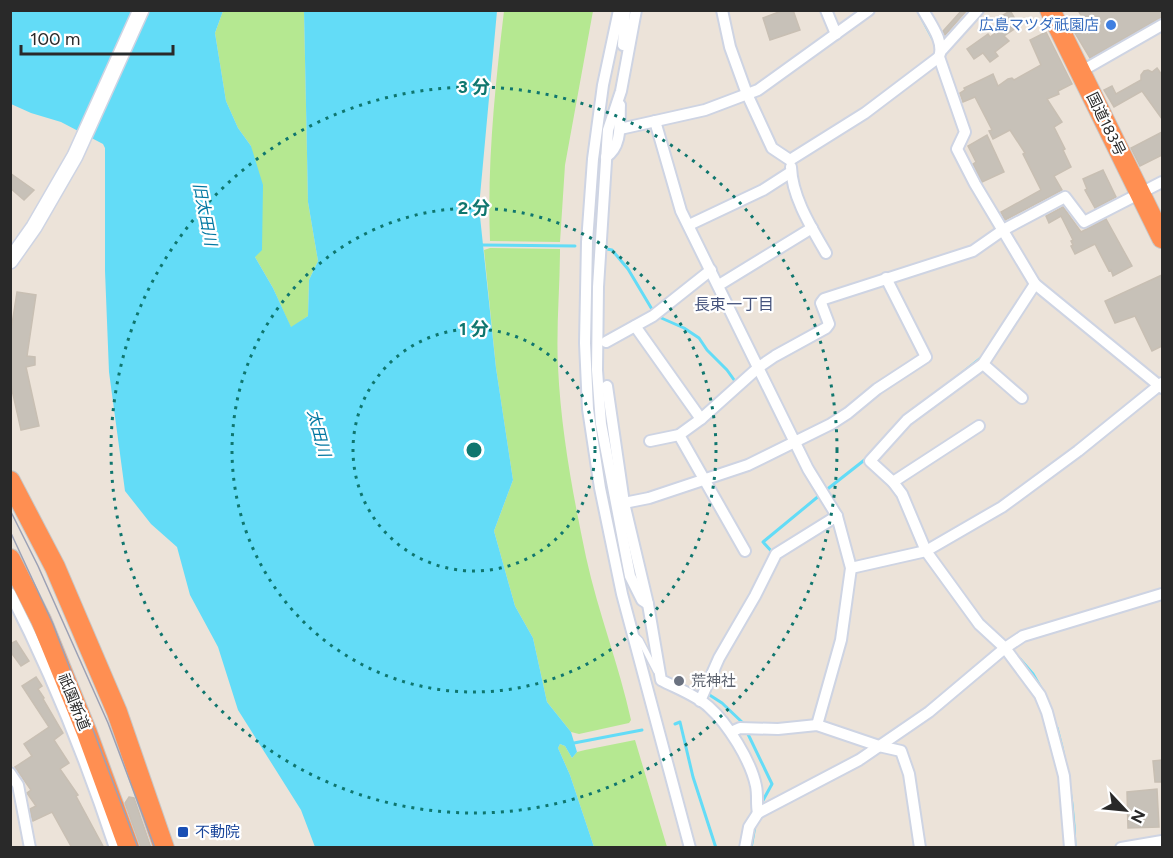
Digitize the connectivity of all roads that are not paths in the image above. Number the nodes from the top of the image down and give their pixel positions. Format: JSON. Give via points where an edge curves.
{"nodes":[{"id":1,"x":141,"y":10,"type":"edge"},
{"id":2,"x":619,"y":10,"type":"edge"},
{"id":3,"x":625,"y":10,"type":"edge"},
{"id":4,"x":636,"y":10,"type":"edge"},
{"id":5,"x":643,"y":10,"type":"edge"},
{"id":6,"x":722,"y":10,"type":"edge"},
{"id":7,"x":826,"y":10,"type":"edge"},
{"id":8,"x":869,"y":10,"type":"edge"},
{"id":9,"x":923,"y":10,"type":"edge"},
{"id":10,"x":978,"y":10,"type":"edge"},
{"id":11,"x":1050,"y":10,"type":"edge"},
{"id":12,"x":855,"y":15,"type":"edge"},
{"id":13,"x":1162,"y":25,"type":"edge"},
{"id":14,"x":836,"y":34,"type":"junction"},
{"id":15,"x":637,"y":37,"type":"dead end"},
{"id":16,"x":940,"y":54,"type":"junction"},
{"id":17,"x":1080,"y":72,"type":"junction"},
{"id":18,"x":621,"y":91,"type":"junction"},
{"id":19,"x":747,"y":94,"type":"junction"},
{"id":20,"x":655,"y":121,"type":"junction"},
{"id":21,"x":620,"y":129,"type":"junction"},
{"id":22,"x":606,"y":157,"type":"junction"},
{"id":23,"x":791,"y":166,"type":"junction"},
{"id":24,"x":1162,"y":182,"type":"edge"},
{"id":25,"x":1141,"y":194,"type":"junction"},
{"id":26,"x":688,"y":225,"type":"junction"},
{"id":27,"x":812,"y":228,"type":"junction"},
{"id":28,"x":1003,"y":230,"type":"junction"},
{"id":29,"x":1162,"y":238,"type":"edge"},
{"id":30,"x":826,"y":253,"type":"dead end"},
{"id":31,"x":10,"y":261,"type":"edge"},
{"id":32,"x":711,"y":270,"type":"junction"},
{"id":33,"x":886,"y":278,"type":"junction"},
{"id":34,"x":1035,"y":284,"type":"junction"},
{"id":35,"x":719,"y":285,"type":"junction"},
{"id":36,"x":635,"y":326,"type":"junction"},
{"id":37,"x":606,"y":342,"type":"dead end"},
{"id":38,"x":983,"y":364,"type":"junction"},
{"id":39,"x":759,"y":367,"type":"junction"},
{"id":40,"x":1161,"y":385,"type":"edge"},
{"id":41,"x":607,"y":386,"type":"dead end"},
{"id":42,"x":1022,"y":398,"type":"dead end"},
{"id":43,"x":701,"y":419,"type":"junction"},
{"id":44,"x":980,"y":426,"type":"dead end"},
{"id":45,"x":679,"y":435,"type":"junction"},
{"id":46,"x":650,"y":441,"type":"dead end"},
{"id":47,"x":795,"y":441,"type":"junction"},
{"id":48,"x":705,"y":480,"type":"junction"},
{"id":49,"x":10,"y":481,"type":"edge"},
{"id":50,"x":893,"y":482,"type":"junction"},
{"id":51,"x":624,"y":503,"type":"junction"},
{"id":52,"x":837,"y":516,"type":"junction"},
{"id":53,"x":926,"y":550,"type":"junction"},
{"id":54,"x":745,"y":551,"type":"dead end"},
{"id":55,"x":10,"y":559,"type":"edge"},
{"id":56,"x":851,"y":568,"type":"junction"},
{"id":57,"x":10,"y":593,"type":"edge"},
{"id":58,"x":1162,"y":594,"type":"edge"},
{"id":59,"x":648,"y":604,"type":"junction"},
{"id":60,"x":33,"y":621,"type":"junction"},
{"id":61,"x":632,"y":631,"type":"junction"},
{"id":62,"x":1005,"y":648,"type":"junction"},
{"id":63,"x":661,"y":680,"type":"junction"},
{"id":64,"x":700,"y":701,"type":"junction"},
{"id":65,"x":117,"y":712,"type":"junction"},
{"id":66,"x":817,"y":725,"type":"junction"},
{"id":67,"x":731,"y":732,"type":"junction"},
{"id":68,"x":879,"y":746,"type":"junction"},
{"id":69,"x":92,"y":764,"type":"junction"},
{"id":70,"x":10,"y":773,"type":"edge"},
{"id":71,"x":758,"y":813,"type":"junction"},
{"id":72,"x":1162,"y":841,"type":"edge"},
{"id":73,"x":30,"y":848,"type":"edge"},
{"id":74,"x":115,"y":848,"type":"edge"},
{"id":75,"x":129,"y":848,"type":"edge"},
{"id":76,"x":164,"y":848,"type":"edge"},
{"id":77,"x":178,"y":848,"type":"edge"},
{"id":78,"x":690,"y":848,"type":"edge"},
{"id":79,"x":745,"y":848,"type":"edge"},
{"id":80,"x":920,"y":848,"type":"edge"},
{"id":81,"x":1070,"y":848,"type":"edge"},
{"id":82,"x":1122,"y":848,"type":"edge"}],
"edges":[{"from":1,"to":31,"type":"street","via":[[83,140]]},
{"from":2,"to":61,"type":"street","via":[[593,159],[585,343],[588,409],[600,488]]},
{"from":3,"to":18,"type":"street"},
{"from":4,"to":18,"type":"street"},
{"from":5,"to":15,"type":"street"},
{"from":6,"to":19,"type":"street"},
{"from":7,"to":14,"type":"street"},
{"from":8,"to":12,"type":"street"},
{"from":9,"to":16,"type":"street","via":[[938,38]]},
{"from":10,"to":16,"type":"street"},
{"from":11,"to":17,"type":"highway","name":"国道183号"},
{"from":12,"to":14,"type":"street"},
{"from":13,"to":17,"type":"street"},
{"from":14,"to":19,"type":"street"},
{"from":16,"to":23,"type":"street"},
{"from":16,"to":28,"type":"street","via":[[965,132],[957,149]]},
{"from":17,"to":25,"type":"highway","name":"国道183号"},
{"from":18,"to":21,"type":"street"},
{"from":18,"to":22,"type":"street","via":[[609,130]]},
{"from":19,"to":20,"type":"street","via":[[705,110]]},
{"from":19,"to":23,"type":"street","via":[[772,148]]},
{"from":20,"to":21,"type":"street"},
{"from":20,"to":26,"type":"street"},
{"from":21,"to":22,"type":"street","via":[[613,152]]},
{"from":22,"to":59,"type":"street","via":[[598,287],[600,413],[630,576]]},
{"from":23,"to":26,"type":"street","via":[[763,190]]},
{"from":23,"to":27,"type":"street"},
{"from":24,"to":25,"type":"street"},
{"from":25,"to":28,"type":"street","via":[[1084,222],[1065,197]]},
{"from":25,"to":29,"type":"highway","name":"国道183号"},
{"from":26,"to":32,"type":"street"},
{"from":27,"to":30,"type":"street"},
{"from":27,"to":35,"type":"street"},
{"from":28,"to":33,"type":"street","via":[[973,251]]},
{"from":28,"to":34,"type":"street"},
{"from":32,"to":35,"type":"street"},
{"from":32,"to":36,"type":"street"},
{"from":33,"to":39,"type":"street","via":[[824,299],[821,303],[829,324],[826,328]]},
{"from":33,"to":47,"type":"street","via":[[926,357],[848,413]]},
{"from":34,"to":38,"type":"street"},
{"from":34,"to":40,"type":"street"},
{"from":35,"to":39,"type":"street"},
{"from":36,"to":37,"type":"street"},
{"from":36,"to":43,"type":"street"},
{"from":38,"to":42,"type":"street"},
{"from":38,"to":50,"type":"street","via":[[906,420],[870,461]]},
{"from":39,"to":43,"type":"street"},
{"from":39,"to":47,"type":"street"},
{"from":40,"to":53,"type":"street","via":[[1002,507]]},
{"from":41,"to":51,"type":"street"},
{"from":43,"to":45,"type":"street"},
{"from":44,"to":50,"type":"street"},
{"from":45,"to":46,"type":"street"},
{"from":45,"to":48,"type":"street"},
{"from":47,"to":48,"type":"street","via":[[748,465]]},
{"from":47,"to":52,"type":"street"},
{"from":48,"to":51,"type":"street"},
{"from":48,"to":54,"type":"street"},
{"from":49,"to":65,"type":"highway","via":[[55,567]]},
{"from":50,"to":53,"type":"street"},
{"from":51,"to":59,"type":"street"},
{"from":52,"to":56,"type":"street"},
{"from":52,"to":64,"type":"street","via":[[776,554]]},
{"from":53,"to":56,"type":"street"},
{"from":53,"to":62,"type":"street","via":[[979,624]]},
{"from":55,"to":60,"type":"highway","name":"祇園新道"},
{"from":56,"to":66,"type":"street","via":[[841,640]]},
{"from":57,"to":60,"type":"street"},
{"from":58,"to":62,"type":"street","via":[[1023,636]]},
{"from":59,"to":63,"type":"street"},
{"from":60,"to":69,"type":"highway","name":"祇園新道"},
{"from":61,"to":63,"type":"lane"},
{"from":61,"to":78,"type":"street"},
{"from":62,"to":68,"type":"street","via":[[929,712]]},
{"from":62,"to":81,"type":"street","via":[[1040,695],[1047,712],[1064,776]]},
{"from":63,"to":64,"type":"street"},
{"from":64,"to":67,"type":"street"},
{"from":65,"to":76,"type":"highway"},
{"from":65,"to":77,"type":"highway","via":[[135,730]]},
{"from":66,"to":67,"type":"street","via":[[740,728]]},
{"from":66,"to":68,"type":"street"},
{"from":67,"to":71,"type":"street","via":[[752,772]]},
{"from":68,"to":71,"type":"street"},
{"from":68,"to":80,"type":"street","via":[[901,751],[909,774]]},
{"from":69,"to":74,"type":"street"},
{"from":69,"to":75,"type":"highway","name":"祇園新道"},
{"from":70,"to":73,"type":"street","via":[[18,785]]},
{"from":71,"to":79,"type":"street","via":[[749,827]]},
{"from":72,"to":82,"type":"street"}]}
